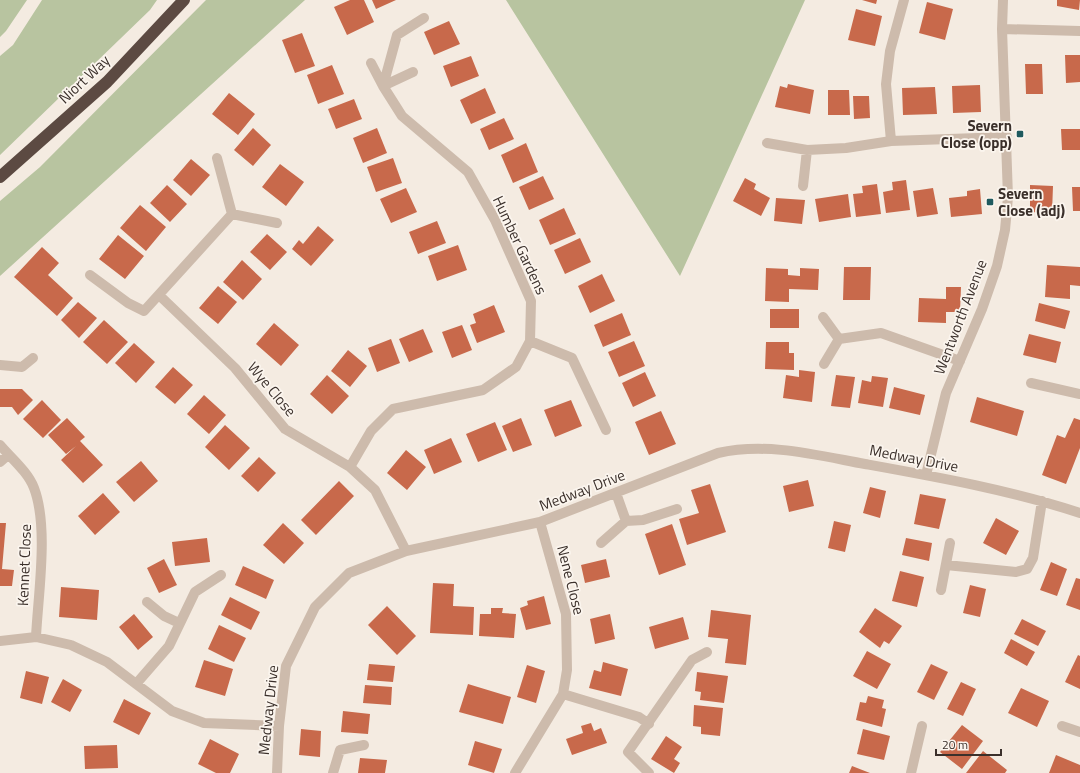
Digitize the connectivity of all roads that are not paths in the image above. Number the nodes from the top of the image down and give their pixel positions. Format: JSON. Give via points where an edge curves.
{"nodes":[{"id":1,"x":184,"y":0,"type":"edge"},
{"id":2,"x":904,"y":0,"type":"edge"},
{"id":3,"x":1004,"y":0,"type":"edge"},
{"id":4,"x":424,"y":18,"type":"dead end"},
{"id":5,"x":1002,"y":29,"type":"junction"},
{"id":6,"x":1080,"y":31,"type":"edge"},
{"id":7,"x":372,"y":63,"type":"dead end"},
{"id":8,"x":413,"y":72,"type":"dead end"},
{"id":9,"x":383,"y":86,"type":"junction"},
{"id":10,"x":1007,"y":137,"type":"junction"},
{"id":11,"x":891,"y":141,"type":"junction"},
{"id":12,"x":767,"y":143,"type":"dead end"},
{"id":13,"x":807,"y":150,"type":"junction"},
{"id":14,"x":218,"y":158,"type":"dead end"},
{"id":15,"x":0,"y":177,"type":"edge"},
{"id":16,"x":803,"y":186,"type":"dead end"},
{"id":17,"x":232,"y":214,"type":"junction"},
{"id":18,"x":277,"y":223,"type":"dead end"},
{"id":19,"x":90,"y":275,"type":"dead end"},
{"id":20,"x":160,"y":296,"type":"junction"},
{"id":21,"x":823,"y":316,"type":"dead end"},
{"id":22,"x":839,"y":339,"type":"junction"},
{"id":23,"x":530,"y":341,"type":"junction"},
{"id":24,"x":33,"y":358,"type":"dead end"},
{"id":25,"x":960,"y":361,"type":"junction"},
{"id":26,"x":824,"y":364,"type":"dead end"},
{"id":27,"x":0,"y":365,"type":"edge"},
{"id":28,"x":1031,"y":383,"type":"dead end"},
{"id":29,"x":1080,"y":394,"type":"edge"},
{"id":30,"x":606,"y":430,"type":"dead end"},
{"id":31,"x":0,"y":444,"type":"edge"},
{"id":32,"x":8,"y":455,"type":"junction"},
{"id":33,"x":0,"y":462,"type":"edge"},
{"id":34,"x":350,"y":467,"type":"junction"},
{"id":35,"x":926,"y":475,"type":"junction"},
{"id":36,"x":616,"y":493,"type":"junction"},
{"id":37,"x":1042,"y":501,"type":"junction"},
{"id":38,"x":677,"y":509,"type":"dead end"},
{"id":39,"x":1080,"y":513,"type":"edge"},
{"id":40,"x":626,"y":521,"type":"junction"},
{"id":41,"x":540,"y":522,"type":"junction"},
{"id":42,"x":601,"y":543,"type":"dead end"},
{"id":43,"x":950,"y":543,"type":"dead end"},
{"id":44,"x":406,"y":552,"type":"junction"},
{"id":45,"x":946,"y":565,"type":"junction"},
{"id":46,"x":221,"y":575,"type":"dead end"},
{"id":47,"x":941,"y":590,"type":"dead end"},
{"id":48,"x":147,"y":602,"type":"dead end"},
{"id":49,"x":180,"y":623,"type":"junction"},
{"id":50,"x":36,"y":637,"type":"junction"},
{"id":51,"x":0,"y":641,"type":"edge"},
{"id":52,"x":707,"y":652,"type":"dead end"},
{"id":53,"x":136,"y":684,"type":"junction"},
{"id":54,"x":563,"y":694,"type":"junction"},
{"id":55,"x":649,"y":724,"type":"junction"},
{"id":56,"x":279,"y":726,"type":"junction"},
{"id":57,"x":922,"y":726,"type":"dead end"},
{"id":58,"x":1062,"y":726,"type":"dead end"},
{"id":59,"x":1080,"y":732,"type":"edge"},
{"id":60,"x":364,"y":744,"type":"dead end"},
{"id":61,"x":277,"y":773,"type":"edge"},
{"id":62,"x":333,"y":773,"type":"edge"},
{"id":63,"x":515,"y":773,"type":"edge"},
{"id":64,"x":649,"y":773,"type":"edge"},
{"id":65,"x":911,"y":773,"type":"edge"}],
"edges":[{"from":1,"to":15,"type":"highway","name":"Niort Way","via":[[106,82]]},
{"from":2,"to":11,"type":"street","via":[[890,51],[886,84]]},
{"from":3,"to":5,"type":"street","name":"Wentworth Avenue"},
{"from":4,"to":9,"type":"street","via":[[397,35]]},
{"from":5,"to":6,"type":"street"},
{"from":5,"to":10,"type":"street","name":"Wentworth Avenue"},
{"from":7,"to":9,"type":"street","name":"Humber Gardens"},
{"from":8,"to":9,"type":"street"},
{"from":9,"to":23,"type":"street","name":"Humber Gardens","via":[[402,116],[468,172],[494,220],[531,301]]},
{"from":10,"to":11,"type":"street"},
{"from":10,"to":25,"type":"street","name":"Wentworth Avenue","via":[[1008,197],[1005,230],[997,266]]},
{"from":11,"to":13,"type":"street","via":[[846,148]]},
{"from":12,"to":13,"type":"street"},
{"from":13,"to":16,"type":"street"},
{"from":14,"to":17,"type":"street"},
{"from":17,"to":18,"type":"street"},
{"from":17,"to":20,"type":"street"},
{"from":19,"to":20,"type":"street","via":[[128,303],[144,311]]},
{"from":20,"to":34,"type":"street","name":"Wye Close","via":[[235,368],[285,429]]},
{"from":21,"to":22,"type":"street"},
{"from":22,"to":25,"type":"street","via":[[882,333]]},
{"from":22,"to":26,"type":"street"},
{"from":23,"to":30,"type":"street","via":[[572,358]]},
{"from":23,"to":34,"type":"street","name":"Humber Gardens","via":[[516,367],[483,390],[393,409],[371,431]]},
{"from":24,"to":27,"type":"street","via":[[22,368]]},
{"from":25,"to":35,"type":"street","name":"Wentworth Avenue","via":[[946,393]]},
{"from":28,"to":29,"type":"street"},
{"from":31,"to":32,"type":"street","name":"Kennet Close"},
{"from":32,"to":33,"type":"street"},
{"from":32,"to":50,"type":"street","name":"Kennet Close","via":[[24,471],[34,487],[42,528]]},
{"from":34,"to":44,"type":"street","name":"Wye Close","via":[[375,490]]},
{"from":35,"to":36,"type":"street","name":"Medway Drive","via":[[779,449],[734,450],[718,453]]},
{"from":35,"to":37,"type":"street","name":"Medway Drive"},
{"from":36,"to":40,"type":"street"},
{"from":36,"to":41,"type":"street","name":"Medway Drive"},
{"from":37,"to":39,"type":"street","name":"Medway Drive"},
{"from":37,"to":45,"type":"street","via":[[1032,558],[1027,569],[1016,572]]},
{"from":38,"to":40,"type":"street","via":[[642,520]]},
{"from":40,"to":42,"type":"street"},
{"from":41,"to":44,"type":"street","name":"Medway Drive"},
{"from":41,"to":54,"type":"street","name":"Nene Close","via":[[566,614],[567,670]]},
{"from":43,"to":45,"type":"street"},
{"from":44,"to":56,"type":"street","name":"Medway Drive","via":[[349,573],[315,607],[286,666]]},
{"from":45,"to":47,"type":"street"},
{"from":46,"to":49,"type":"street","via":[[195,592]]},
{"from":48,"to":49,"type":"street","via":[[164,616]]},
{"from":49,"to":53,"type":"street","via":[[169,646]]},
{"from":50,"to":51,"type":"street"},
{"from":50,"to":53,"type":"street","via":[[71,645],[107,662]]},
{"from":52,"to":55,"type":"street","via":[[692,660]]},
{"from":53,"to":56,"type":"street","via":[[172,711],[204,723]]},
{"from":54,"to":55,"type":"street","via":[[639,717]]},
{"from":54,"to":63,"type":"street","name":"Nene Close"},
{"from":55,"to":64,"type":"street","via":[[628,752]]},
{"from":56,"to":61,"type":"street","name":"Medway Drive"},
{"from":57,"to":65,"type":"street"},
{"from":58,"to":59,"type":"street"},
{"from":60,"to":62,"type":"street","via":[[340,750]]}]}
